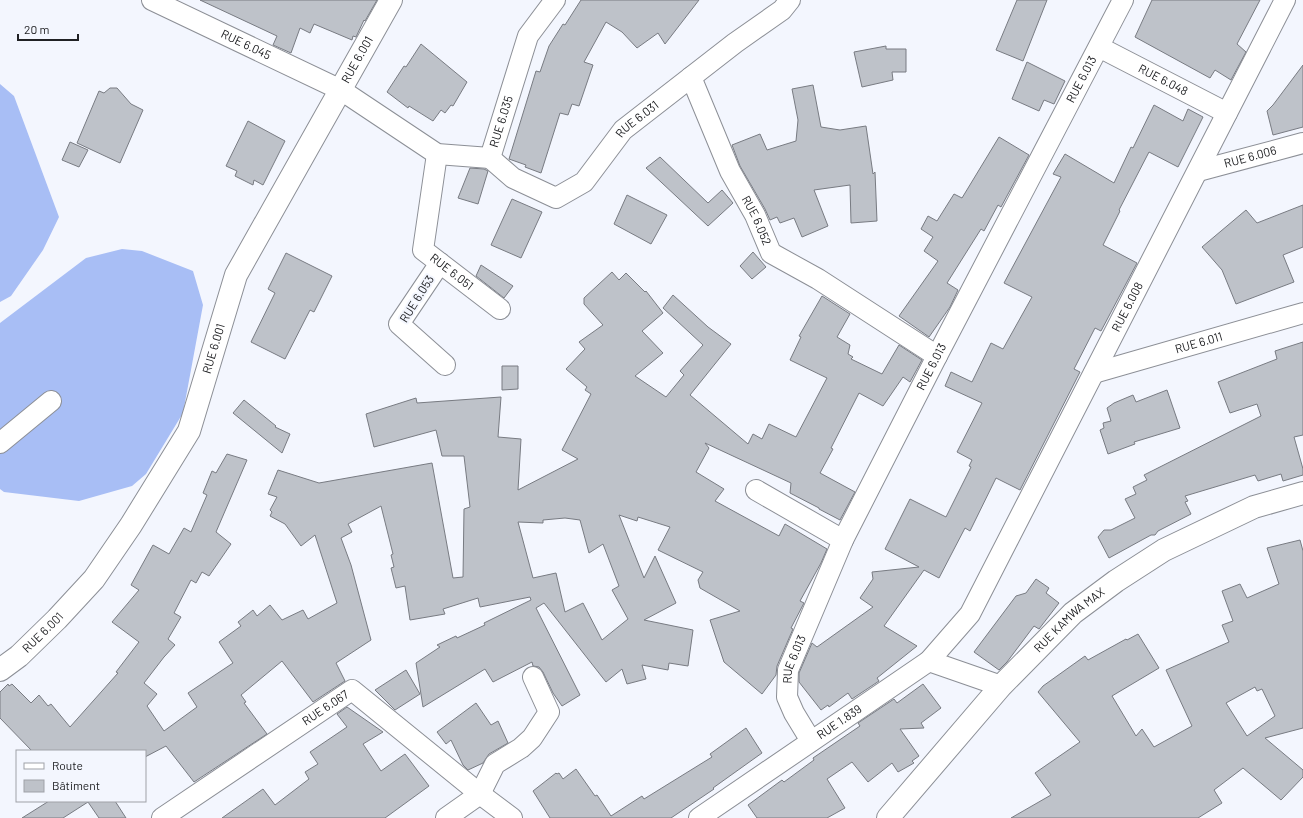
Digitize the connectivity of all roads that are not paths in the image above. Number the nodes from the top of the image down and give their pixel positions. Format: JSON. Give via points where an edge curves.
{"nodes":[{"id":1,"x":152,"y":0,"type":"edge"},
{"id":2,"x":391,"y":0,"type":"edge"},
{"id":3,"x":555,"y":0,"type":"edge"},
{"id":4,"x":790,"y":0,"type":"edge"},
{"id":5,"x":1123,"y":0,"type":"edge"},
{"id":6,"x":1285,"y":0,"type":"edge"},
{"id":7,"x":1099,"y":47,"type":"junction"},
{"id":8,"x":691,"y":77,"type":"junction"},
{"id":9,"x":341,"y":90,"type":"junction"},
{"id":10,"x":1227,"y":113,"type":"junction"},
{"id":11,"x":1303,"y":143,"type":"edge"},
{"id":12,"x":437,"y":154,"type":"junction"},
{"id":13,"x":490,"y":158,"type":"junction"},
{"id":14,"x":1198,"y":171,"type":"junction"},
{"id":15,"x":440,"y":263,"type":"junction"},
{"id":16,"x":500,"y":309,"type":"dead end"},
{"id":17,"x":1303,"y":313,"type":"edge"},
{"id":18,"x":937,"y":356,"type":"junction"},
{"id":19,"x":445,"y":365,"type":"dead end"},
{"id":20,"x":1094,"y":373,"type":"junction"},
{"id":21,"x":51,"y":401,"type":"dead end"},
{"id":22,"x":0,"y":443,"type":"edge"},
{"id":23,"x":756,"y":490,"type":"dead end"},
{"id":24,"x":1303,"y":493,"type":"edge"},
{"id":25,"x":843,"y":540,"type":"junction"},
{"id":26,"x":970,"y":614,"type":"joint"},
{"id":27,"x":928,"y":661,"type":"junction"},
{"id":28,"x":0,"y":670,"type":"edge"},
{"id":29,"x":533,"y":677,"type":"dead end"},
{"id":30,"x":1001,"y":686,"type":"junction"},
{"id":31,"x":811,"y":741,"type":"junction"},
{"id":32,"x":480,"y":794,"type":"junction"},
{"id":33,"x":162,"y":818,"type":"edge"},
{"id":34,"x":446,"y":818,"type":"edge"},
{"id":35,"x":512,"y":818,"type":"edge"},
{"id":36,"x":699,"y":818,"type":"edge"},
{"id":37,"x":888,"y":818,"type":"edge"}],
"edges":[{"from":1,"to":9,"type":"street","name":"RUE 6.045"},
{"from":2,"to":9,"type":"street","name":"RUE 6.001"},
{"from":3,"to":13,"type":"street","name":"RUE 6.035","via":[[528,36]]},
{"from":4,"to":8,"type":"street","name":"RUE 6.031","via":[[782,10]]},
{"from":5,"to":7,"type":"street","name":"RUE 6.013"},
{"from":6,"to":10,"type":"street","name":"RUE 6.008"},
{"from":7,"to":10,"type":"street","name":"RUE 6.048"},
{"from":7,"to":18,"type":"street","name":"RUE 6.013"},
{"from":8,"to":13,"type":"street","name":"RUE 6.031","via":[[623,130],[584,182],[556,198],[514,178]]},
{"from":8,"to":18,"type":"street","name":"RUE 6.052","via":[[730,171],[755,215],[771,253],[818,279]]},
{"from":9,"to":12,"type":"street","name":"RUE 6.035"},
{"from":9,"to":28,"type":"street","name":"RUE 6.001","via":[[236,275],[189,430],[131,525],[94,579],[58,620]]},
{"from":10,"to":14,"type":"street","name":"RUE 6.008"},
{"from":11,"to":14,"type":"street","name":"RUE 6.006"},
{"from":12,"to":13,"type":"street","name":"RUE 6.035"},
{"from":12,"to":15,"type":"street","name":"RUE 6.051","via":[[423,250]]},
{"from":14,"to":20,"type":"street","name":"RUE 6.008"},
{"from":15,"to":16,"type":"street","name":"RUE 6.051"},
{"from":15,"to":19,"type":"street","name":"RUE 6.053","via":[[399,324]]},
{"from":17,"to":20,"type":"street","name":"RUE 6.011"},
{"from":18,"to":25,"type":"street","name":"RUE 6.013"},
{"from":20,"to":26,"type":"street","name":"RUE 6.008"},
{"from":21,"to":22,"type":"street"},
{"from":23,"to":25,"type":"street"},
{"from":24,"to":30,"type":"street","name":"RUE KAMWA MAX","via":[[1254,507],[1164,550],[1073,613]]},
{"from":25,"to":31,"type":"street","name":"RUE 6.013","via":[[788,670],[788,697],[794,713]]},
{"from":26,"to":27,"type":"street","name":"RUE 1.839"},
{"from":27,"to":30,"type":"street"},
{"from":27,"to":31,"type":"street","name":"RUE 1.839"},
{"from":29,"to":32,"type":"street","via":[[548,712],[532,738],[496,764]]},
{"from":30,"to":37,"type":"street","name":"RUE KAMWA MAX"},
{"from":31,"to":36,"type":"street","name":"RUE 1.839"},
{"from":32,"to":33,"type":"street","name":"RUE 6.067","via":[[352,690]]},
{"from":32,"to":34,"type":"street"},
{"from":32,"to":35,"type":"street","name":"RUE 6.067"}]}
